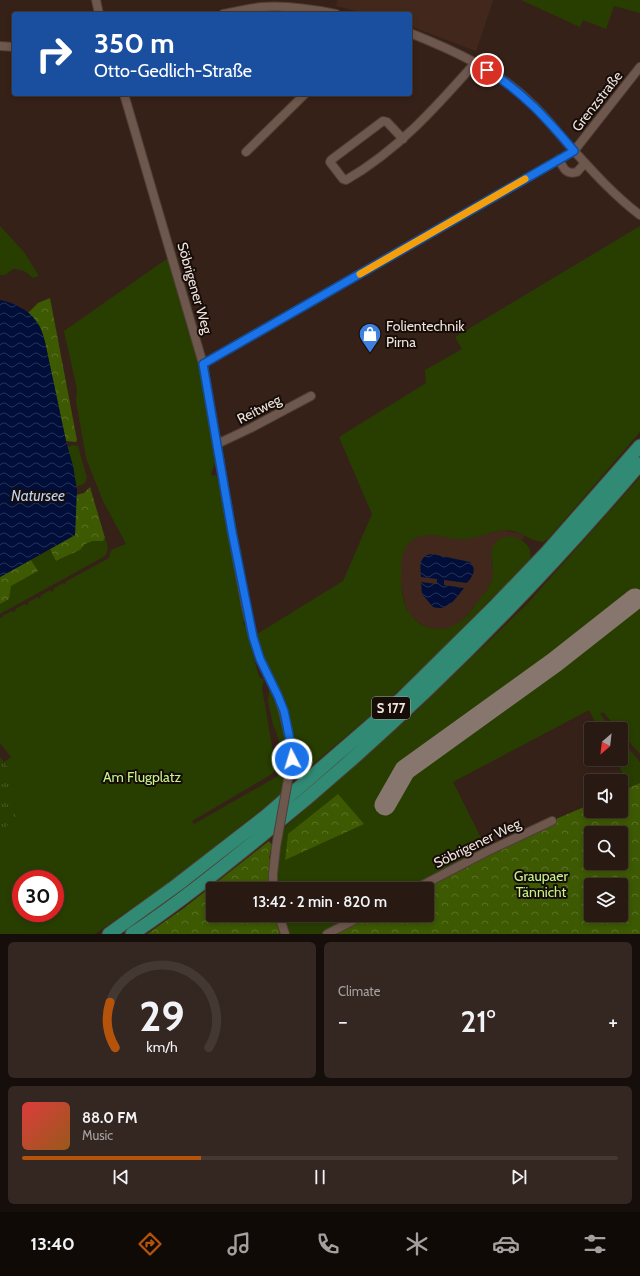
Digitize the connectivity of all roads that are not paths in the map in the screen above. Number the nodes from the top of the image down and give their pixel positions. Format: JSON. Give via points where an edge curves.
{"nodes":[{"id":1,"x":96,"y":0,"type":"edge"},
{"id":2,"x":99,"y":12,"type":"edge"},
{"id":3,"x":234,"y":12,"type":"edge"},
{"id":4,"x":323,"y":12,"type":"edge"},
{"id":5,"x":412,"y":34,"type":"edge"},
{"id":6,"x":0,"y":46,"type":"edge"},
{"id":7,"x":12,"y":47,"type":"edge"},
{"id":8,"x":475,"y":63,"type":"junction"},
{"id":9,"x":640,"y":67,"type":"edge"},
{"id":10,"x":125,"y":96,"type":"edge"},
{"id":11,"x":303,"y":96,"type":"edge"},
{"id":12,"x":403,"y":139,"type":"junction"},
{"id":13,"x":574,"y":151,"type":"junction"},
{"id":14,"x":246,"y":152,"type":"dead end"},
{"id":15,"x":559,"y":159,"type":"junction"},
{"id":16,"x":585,"y":163,"type":"junction"},
{"id":17,"x":640,"y":215,"type":"edge"},
{"id":18,"x":203,"y":364,"type":"junction"},
{"id":19,"x":311,"y":396,"type":"dead end"},
{"id":20,"x":217,"y":444,"type":"junction"},
{"id":21,"x":640,"y":446,"type":"edge"},
{"id":22,"x":640,"y":464,"type":"edge"},
{"id":23,"x":552,"y":821,"type":"dead end"},
{"id":24,"x":273,"y":882,"type":"edge"},
{"id":25,"x":428,"y":882,"type":"edge"},
{"id":26,"x":281,"y":922,"type":"edge"},
{"id":27,"x":350,"y":922,"type":"edge"},
{"id":28,"x":109,"y":934,"type":"edge"},
{"id":29,"x":132,"y":934,"type":"edge"},
{"id":30,"x":285,"y":934,"type":"edge"},
{"id":31,"x":327,"y":934,"type":"edge"}],
"edges":[{"from":1,"to":2,"type":"street"},
{"from":3,"to":4,"type":"street","via":[[273,6]]},
{"from":5,"to":8,"type":"street","via":[[444,46]]},
{"from":6,"to":7,"type":"street"},
{"from":8,"to":12,"type":"street","via":[[439,104]]},
{"from":8,"to":13,"type":"street","via":[[498,77],[532,104]]},
{"from":9,"to":13,"type":"street","name":"Grenzstraße"},
{"from":10,"to":18,"type":"street","name":"Söbrigener Weg"},
{"from":11,"to":14,"type":"street"},
{"from":12,"to":12,"type":"street","via":[[387,153],[346,180],[330,162],[383,121]]},
{"from":13,"to":15,"type":"street"},
{"from":13,"to":16,"type":"street"},
{"from":15,"to":16,"type":"street","via":[[563,168],[570,173],[577,172]]},
{"from":15,"to":18,"type":"street"},
{"from":16,"to":17,"type":"street"},
{"from":18,"to":20,"type":"street","name":"Söbrigener Weg"},
{"from":19,"to":20,"type":"street","name":"Reitweg"},
{"from":20,"to":24,"type":"street","name":"Söbrigener Weg","bridge":true,"via":[[253,637],[260,659],[278,696],[291,745],[292,759],[276,847]]},
{"from":21,"to":28,"type":"highway","number":"S 177","via":[[546,553],[400,700],[266,816]]},
{"from":22,"to":29,"type":"highway","number":"S 177","via":[[507,612],[410,708],[308,798],[234,858]]},
{"from":23,"to":25,"type":"street","name":"Söbrigener Weg"},
{"from":26,"to":30,"type":"street"},
{"from":27,"to":31,"type":"street"}]}
